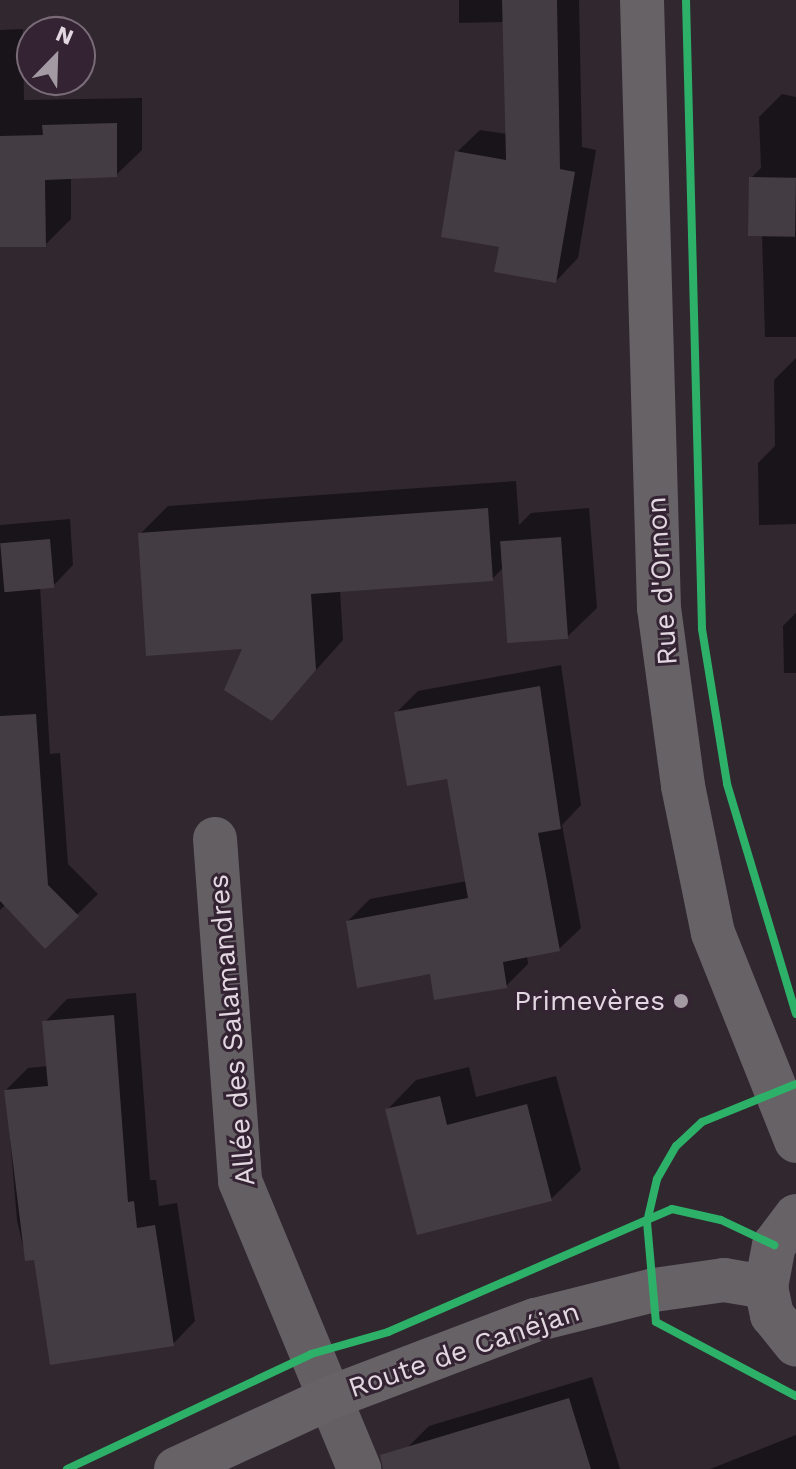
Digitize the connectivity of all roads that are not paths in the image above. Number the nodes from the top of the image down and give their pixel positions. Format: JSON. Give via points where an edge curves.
{"nodes":[{"id":1,"x":642,"y":0,"type":"edge"},
{"id":2,"x":215,"y":839,"type":"dead end"},
{"id":3,"x":796,"y":1141,"type":"edge"},
{"id":4,"x":796,"y":1216,"type":"edge"},
{"id":5,"x":766,"y":1287,"type":"junction"},
{"id":6,"x":796,"y":1345,"type":"edge"},
{"id":7,"x":332,"y":1397,"type":"junction"},
{"id":8,"x":176,"y":1469,"type":"edge"},
{"id":9,"x":359,"y":1469,"type":"edge"}],
"edges":[{"from":1,"to":3,"type":"street","name":"Rue d'Ornon","via":[[659,608],[673,712],[713,933]]},
{"from":2,"to":7,"type":"street","name":"Allée des Salamandres","via":[[240,1181]]},
{"from":4,"to":5,"type":"street","via":[[774,1245]]},
{"from":5,"to":6,"type":"street","via":[[772,1315]]},
{"from":5,"to":7,"type":"street","name":"Route de Canéjan","via":[[724,1280],[654,1290],[535,1320]]},
{"from":7,"to":8,"type":"street","name":"Route de Canéjan"},
{"from":7,"to":9,"type":"street","name":"Allée des Salamandres"}]}
